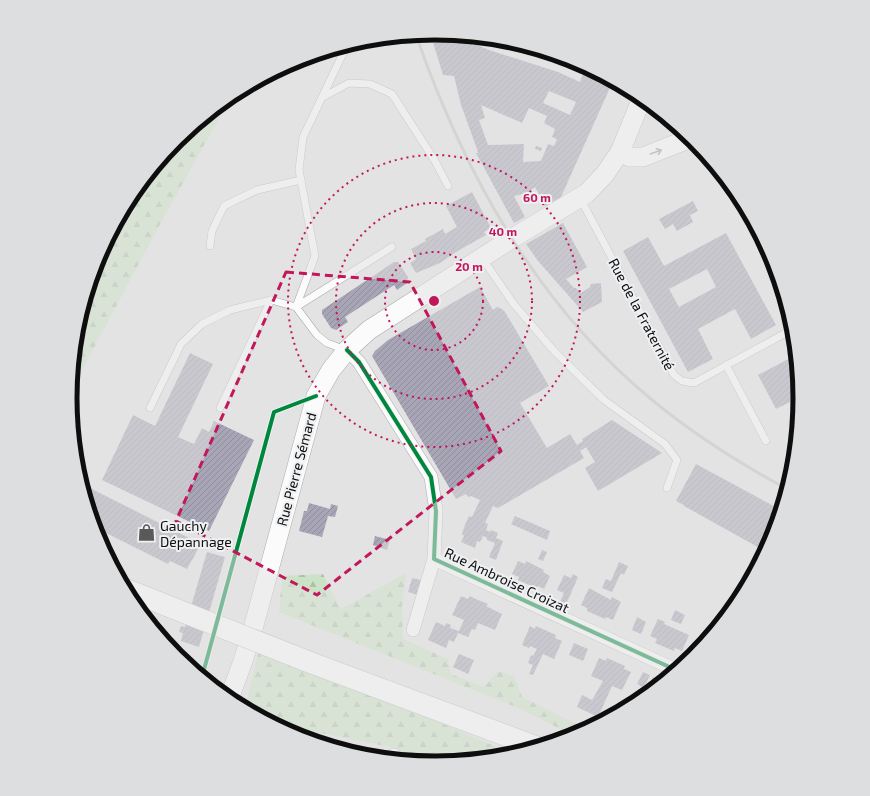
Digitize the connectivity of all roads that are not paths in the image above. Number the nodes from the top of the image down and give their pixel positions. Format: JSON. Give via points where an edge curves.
{"nodes":[{"id":1,"x":344,"y":52,"type":"edge"},
{"id":2,"x":322,"y":97,"type":"junction"},
{"id":3,"x":640,"y":104,"type":"edge"},
{"id":4,"x":684,"y":141,"type":"edge"},
{"id":5,"x":620,"y":152,"type":"junction"},
{"id":6,"x":301,"y":180,"type":"junction"},
{"id":7,"x":448,"y":186,"type":"dead end"},
{"id":8,"x":580,"y":198,"type":"junction"},
{"id":9,"x":210,"y":246,"type":"dead end"},
{"id":10,"x":392,"y":247,"type":"dead end"},
{"id":11,"x":482,"y":258,"type":"junction"},
{"id":12,"x":271,"y":300,"type":"junction"},
{"id":13,"x":296,"y":306,"type":"junction"},
{"id":14,"x":787,"y":332,"type":"edge"},
{"id":15,"x":347,"y":350,"type":"junction"},
{"id":16,"x":726,"y":365,"type":"junction"},
{"id":17,"x":150,"y":408,"type":"dead end"},
{"id":18,"x":220,"y":408,"type":"dead end"},
{"id":19,"x":766,"y":441,"type":"dead end"},
{"id":20,"x":667,"y":488,"type":"dead end"},
{"id":21,"x":434,"y":559,"type":"junction"},
{"id":22,"x":134,"y":593,"type":"edge"},
{"id":23,"x":413,"y":630,"type":"dead end"},
{"id":24,"x":670,"y":667,"type":"edge"},
{"id":25,"x":231,"y":693,"type":"edge"},
{"id":26,"x":529,"y":744,"type":"edge"}],
"edges":[{"from":1,"to":2,"type":"lane"},
{"from":2,"to":6,"type":"lane","via":[[303,137],[299,170]]},
{"from":2,"to":7,"type":"lane","via":[[349,83],[370,84],[392,94]]},
{"from":3,"to":5,"type":"main road","name":"Rue Pierre Sémard"},
{"from":5,"to":4,"type":"main road","one_way":true,"via":[[630,157],[644,157]]},
{"from":5,"to":8,"type":"main road","name":"Rue Pierre Sémard","via":[[587,193]]},
{"from":6,"to":9,"type":"lane","via":[[257,190],[224,206],[212,231]]},
{"from":6,"to":13,"type":"lane","via":[[315,256]]},
{"from":8,"to":11,"type":"main road","name":"Rue Pierre Sémard"},
{"from":8,"to":16,"type":"lane","name":"Rue de la Fraternité","via":[[674,375],[682,381],[694,383]]},
{"from":10,"to":13,"type":"lane"},
{"from":11,"to":15,"type":"main road","name":"Rue Pierre Sémard","via":[[370,330]]},
{"from":11,"to":20,"type":"lane","via":[[513,303],[554,351],[604,400],[665,444],[677,460]]},
{"from":12,"to":13,"type":"lane"},
{"from":12,"to":17,"type":"lane","via":[[230,310],[202,324],[181,344]]},
{"from":12,"to":18,"type":"lane"},
{"from":13,"to":15,"type":"lane","via":[[317,335],[327,343]]},
{"from":14,"to":16,"type":"lane","name":"Rue de la Fraternité"},
{"from":15,"to":21,"type":"street","name":"Rue Ambroise Croizat","via":[[360,362],[431,477],[436,511]]},
{"from":15,"to":25,"type":"main road","name":"Rue Pierre Sémard","via":[[331,370],[316,396],[251,636]]},
{"from":16,"to":19,"type":"lane"},
{"from":21,"to":23,"type":"street"},
{"from":21,"to":24,"type":"street","name":"Rue Ambroise Croizat"},
{"from":22,"to":26,"type":"main road","bridge":true,"via":[[309,662]]}]}
